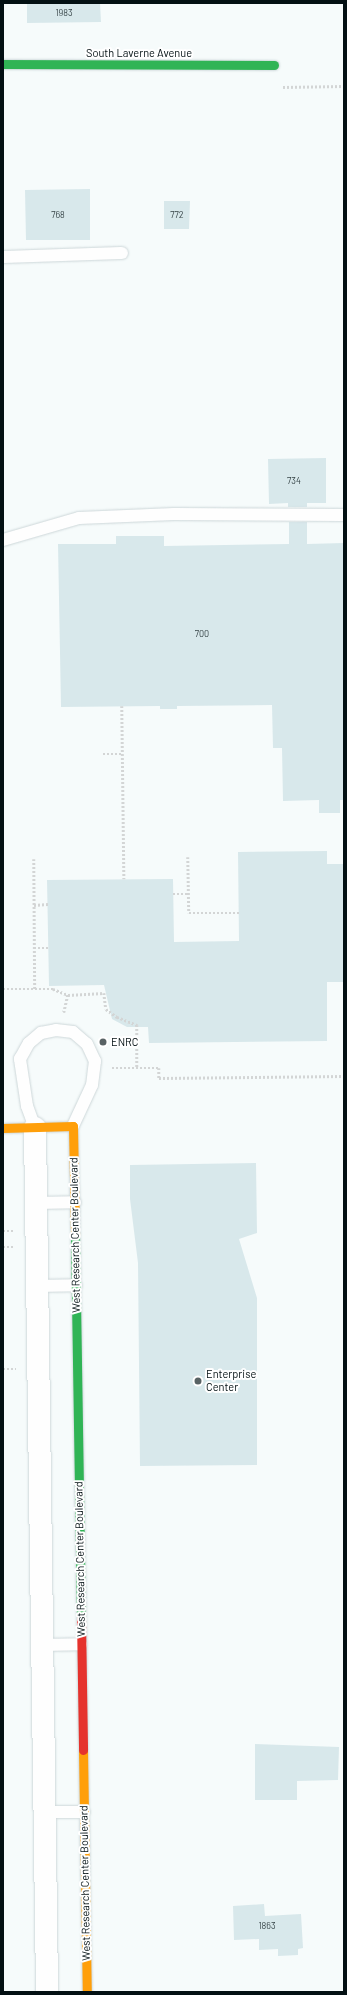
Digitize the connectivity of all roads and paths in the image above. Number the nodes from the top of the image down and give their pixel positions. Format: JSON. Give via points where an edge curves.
{"nodes":[{"id":1,"x":3,"y":64,"type":"edge"},
{"id":2,"x":274,"y":64,"type":"dead end"},
{"id":3,"x":122,"y":253,"type":"dead end"},
{"id":4,"x":3,"y":257,"type":"edge"},
{"id":5,"x":344,"y":515,"type":"edge"},
{"id":6,"x":3,"y":540,"type":"edge"},
{"id":7,"x":122,"y":706,"type":"dead end"},
{"id":8,"x":102,"y":754,"type":"dead end"},
{"id":9,"x":122,"y":754,"type":"junction"},
{"id":10,"x":188,"y":857,"type":"dead end"},
{"id":11,"x":34,"y":859,"type":"dead end"},
{"id":12,"x":124,"y":879,"type":"dead end"},
{"id":13,"x":173,"y":894,"type":"dead end"},
{"id":14,"x":189,"y":894,"type":"junction"},
{"id":15,"x":34,"y":904,"type":"junction"},
{"id":16,"x":48,"y":904,"type":"dead end"},
{"id":17,"x":239,"y":913,"type":"dead end"},
{"id":18,"x":34,"y":948,"type":"junction"},
{"id":19,"x":48,"y":948,"type":"dead end"},
{"id":20,"x":3,"y":989,"type":"edge"},
{"id":21,"x":35,"y":989,"type":"junction"},
{"id":22,"x":68,"y":995,"type":"junction"},
{"id":23,"x":64,"y":1013,"type":"dead end"},
{"id":24,"x":112,"y":1068,"type":"dead end"},
{"id":25,"x":137,"y":1068,"type":"junction"},
{"id":26,"x":344,"y":1076,"type":"edge"},
{"id":27,"x":74,"y":1126,"type":"junction"},
{"id":28,"x":3,"y":1128,"type":"edge"},
{"id":29,"x":35,"y":1128,"type":"junction"},
{"id":30,"x":75,"y":1202,"type":"junction"},
{"id":31,"x":36,"y":1203,"type":"junction"},
{"id":32,"x":76,"y":1285,"type":"junction"},
{"id":33,"x":37,"y":1286,"type":"junction"},
{"id":34,"x":3,"y":1369,"type":"edge"},
{"id":35,"x":22,"y":1369,"type":"dead end"},
{"id":36,"x":81,"y":1644,"type":"junction"},
{"id":37,"x":42,"y":1645,"type":"junction"},
{"id":38,"x":44,"y":1812,"type":"junction"},
{"id":39,"x":84,"y":1812,"type":"junction"},
{"id":40,"x":46,"y":1992,"type":"edge"},
{"id":41,"x":86,"y":1992,"type":"edge"}],
"edges":[{"from":1,"to":2,"type":"street","name":"South Laverne Avenue"},
{"from":3,"to":4,"type":"lane"},
{"from":5,"to":6,"type":"lane","via":[[174,514],[79,518]]},
{"from":7,"to":9,"type":"path"},
{"from":8,"to":9,"type":"path"},
{"from":9,"to":12,"type":"path"},
{"from":10,"to":14,"type":"path"},
{"from":11,"to":15,"type":"path"},
{"from":13,"to":14,"type":"path"},
{"from":14,"to":17,"type":"path","via":[[189,913]]},
{"from":15,"to":16,"type":"path"},
{"from":15,"to":18,"type":"path"},
{"from":18,"to":19,"type":"path"},
{"from":18,"to":21,"type":"path"},
{"from":20,"to":21,"type":"path"},
{"from":21,"to":22,"type":"path","via":[[53,989]]},
{"from":22,"to":23,"type":"path"},
{"from":22,"to":25,"type":"path","via":[[104,993],[106,1009],[117,1018],[137,1025]]},
{"from":24,"to":25,"type":"path"},
{"from":25,"to":26,"type":"path","via":[[159,1068],[159,1078]]},
{"from":27,"to":29,"type":"street"},
{"from":27,"to":29,"type":"lane","via":[[92,1085],[95,1061],[87,1044],[73,1032],[56,1030],[41,1033],[29,1043],[20,1059],[27,1106]]},
{"from":27,"to":30,"type":"street","name":"West Research Center Boulevard"},
{"from":28,"to":29,"type":"street"},
{"from":29,"to":31,"type":"street"},
{"from":30,"to":31,"type":"lane"},
{"from":30,"to":32,"type":"street","name":"West Research Center Boulevard"},
{"from":31,"to":33,"type":"street"},
{"from":32,"to":33,"type":"lane"},
{"from":32,"to":36,"type":"street","name":"West Research Center Boulevard"},
{"from":33,"to":37,"type":"street"},
{"from":34,"to":35,"type":"path"},
{"from":36,"to":37,"type":"lane"},
{"from":36,"to":39,"type":"street","name":"West Research Center Boulevard"},
{"from":37,"to":38,"type":"street"},
{"from":38,"to":39,"type":"lane"},
{"from":38,"to":40,"type":"street"},
{"from":39,"to":41,"type":"street","name":"West Research Center Boulevard"}]}
